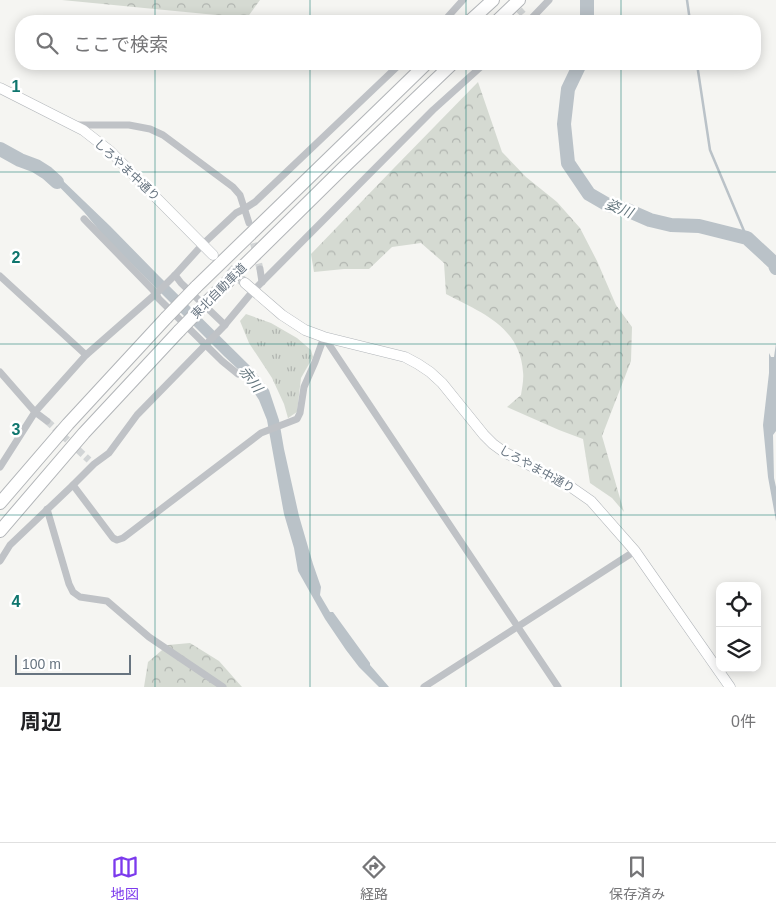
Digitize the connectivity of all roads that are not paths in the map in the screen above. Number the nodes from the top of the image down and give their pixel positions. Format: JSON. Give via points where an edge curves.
{"nodes":[{"id":1,"x":463,"y":0,"type":"edge"},
{"id":2,"x":493,"y":0,"type":"edge"},
{"id":3,"x":519,"y":0,"type":"edge"},
{"id":4,"x":549,"y":0,"type":"edge"},
{"id":5,"x":449,"y":15,"type":"edge"},
{"id":6,"x":477,"y":15,"type":"edge"},
{"id":7,"x":503,"y":15,"type":"edge"},
{"id":8,"x":535,"y":15,"type":"edge"},
{"id":9,"x":394,"y":70,"type":"edge"},
{"id":10,"x":420,"y":70,"type":"edge"},
{"id":11,"x":446,"y":70,"type":"edge"},
{"id":12,"x":477,"y":70,"type":"edge"},
{"id":13,"x":0,"y":88,"type":"edge"},
{"id":14,"x":75,"y":125,"type":"junction"},
{"id":15,"x":244,"y":209,"type":"junction"},
{"id":16,"x":84,"y":220,"type":"dead end"},
{"id":17,"x":249,"y":223,"type":"tunnel mouth"},
{"id":18,"x":203,"y":244,"type":"junction"},
{"id":19,"x":213,"y":255,"type":"tunnel mouth"},
{"id":20,"x":260,"y":269,"type":"tunnel mouth"},
{"id":21,"x":175,"y":275,"type":"junction"},
{"id":22,"x":0,"y":276,"type":"edge"},
{"id":23,"x":262,"y":282,"type":"junction"},
{"id":24,"x":245,"y":283,"type":"tunnel mouth"},
{"id":25,"x":253,"y":291,"type":"junction"},
{"id":26,"x":157,"y":293,"type":"junction"},
{"id":27,"x":224,"y":326,"type":"junction"},
{"id":28,"x":324,"y":337,"type":"junction"},
{"id":29,"x":206,"y":344,"type":"junction"},
{"id":30,"x":86,"y":355,"type":"junction"},
{"id":31,"x":0,"y":372,"type":"edge"},
{"id":32,"x":238,"y":374,"type":"dead end"},
{"id":33,"x":35,"y":412,"type":"junction"},
{"id":34,"x":47,"y":421,"type":"tunnel mouth"},
{"id":35,"x":0,"y":466,"type":"edge"},
{"id":36,"x":73,"y":485,"type":"junction"},
{"id":37,"x":0,"y":503,"type":"edge"},
{"id":38,"x":47,"y":509,"type":"junction"},
{"id":39,"x":0,"y":531,"type":"edge"},
{"id":40,"x":636,"y":551,"type":"junction"},
{"id":41,"x":0,"y":561,"type":"edge"},
{"id":42,"x":518,"y":626,"type":"junction"},
{"id":43,"x":223,"y":687,"type":"edge"},
{"id":44,"x":424,"y":687,"type":"edge"},
{"id":45,"x":558,"y":687,"type":"edge"},
{"id":46,"x":730,"y":687,"type":"edge"}],
"edges":[{"from":1,"to":5,"type":"street"},
{"from":2,"to":6,"type":"highway"},
{"from":3,"to":7,"type":"highway"},
{"from":4,"to":8,"type":"street"},
{"from":9,"to":15,"type":"street"},
{"from":10,"to":37,"type":"highway","name":"東北自動車道","bridge":true,"via":[[196,287],[68,424]]},
{"from":11,"to":39,"type":"highway","name":"東北自動車道","bridge":true,"via":[[179,331],[84,433]]},
{"from":12,"to":23,"type":"street","via":[[433,110]]},
{"from":13,"to":14,"type":"street","name":"しろやま中通り"},
{"from":14,"to":15,"type":"street","via":[[129,124],[163,135],[233,187],[240,195]]},
{"from":14,"to":18,"type":"street","name":"しろやま中通り","via":[[110,151]]},
{"from":15,"to":17,"type":"street"},
{"from":15,"to":18,"type":"street"},
{"from":16,"to":26,"type":"street"},
{"from":18,"to":19,"type":"street","name":"しろやま中通り"},
{"from":18,"to":21,"type":"street"},
{"from":20,"to":23,"type":"street"},
{"from":21,"to":26,"type":"street"},
{"from":21,"to":27,"type":"street"},
{"from":22,"to":30,"type":"street"},
{"from":23,"to":25,"type":"street"},
{"from":24,"to":25,"type":"street","name":"しろやま中通り"},
{"from":25,"to":27,"type":"street"},
{"from":25,"to":28,"type":"street","name":"しろやま中通り","via":[[282,316]]},
{"from":26,"to":29,"type":"street"},
{"from":26,"to":30,"type":"street"},
{"from":27,"to":29,"type":"street"},
{"from":28,"to":36,"type":"street","via":[[304,387],[297,418],[261,433],[123,538],[113,538]]},
{"from":28,"to":40,"type":"street","name":"しろやま中通り","via":[[405,357],[430,372],[493,444],[580,492]]},
{"from":28,"to":42,"type":"street"},
{"from":29,"to":32,"type":"street"},
{"from":29,"to":36,"type":"street","via":[[138,415],[109,453],[91,462]]},
{"from":30,"to":33,"type":"street"},
{"from":31,"to":33,"type":"street"},
{"from":33,"to":34,"type":"street"},
{"from":33,"to":35,"type":"street"},
{"from":36,"to":38,"type":"street"},
{"from":38,"to":41,"type":"street","via":[[10,545]]},
{"from":38,"to":43,"type":"street","via":[[73,592],[80,597],[107,602],[149,637]]},
{"from":40,"to":42,"type":"street"},
{"from":40,"to":46,"type":"street","name":"しろやま中通り"},
{"from":42,"to":44,"type":"street"},
{"from":42,"to":45,"type":"street"}]}
